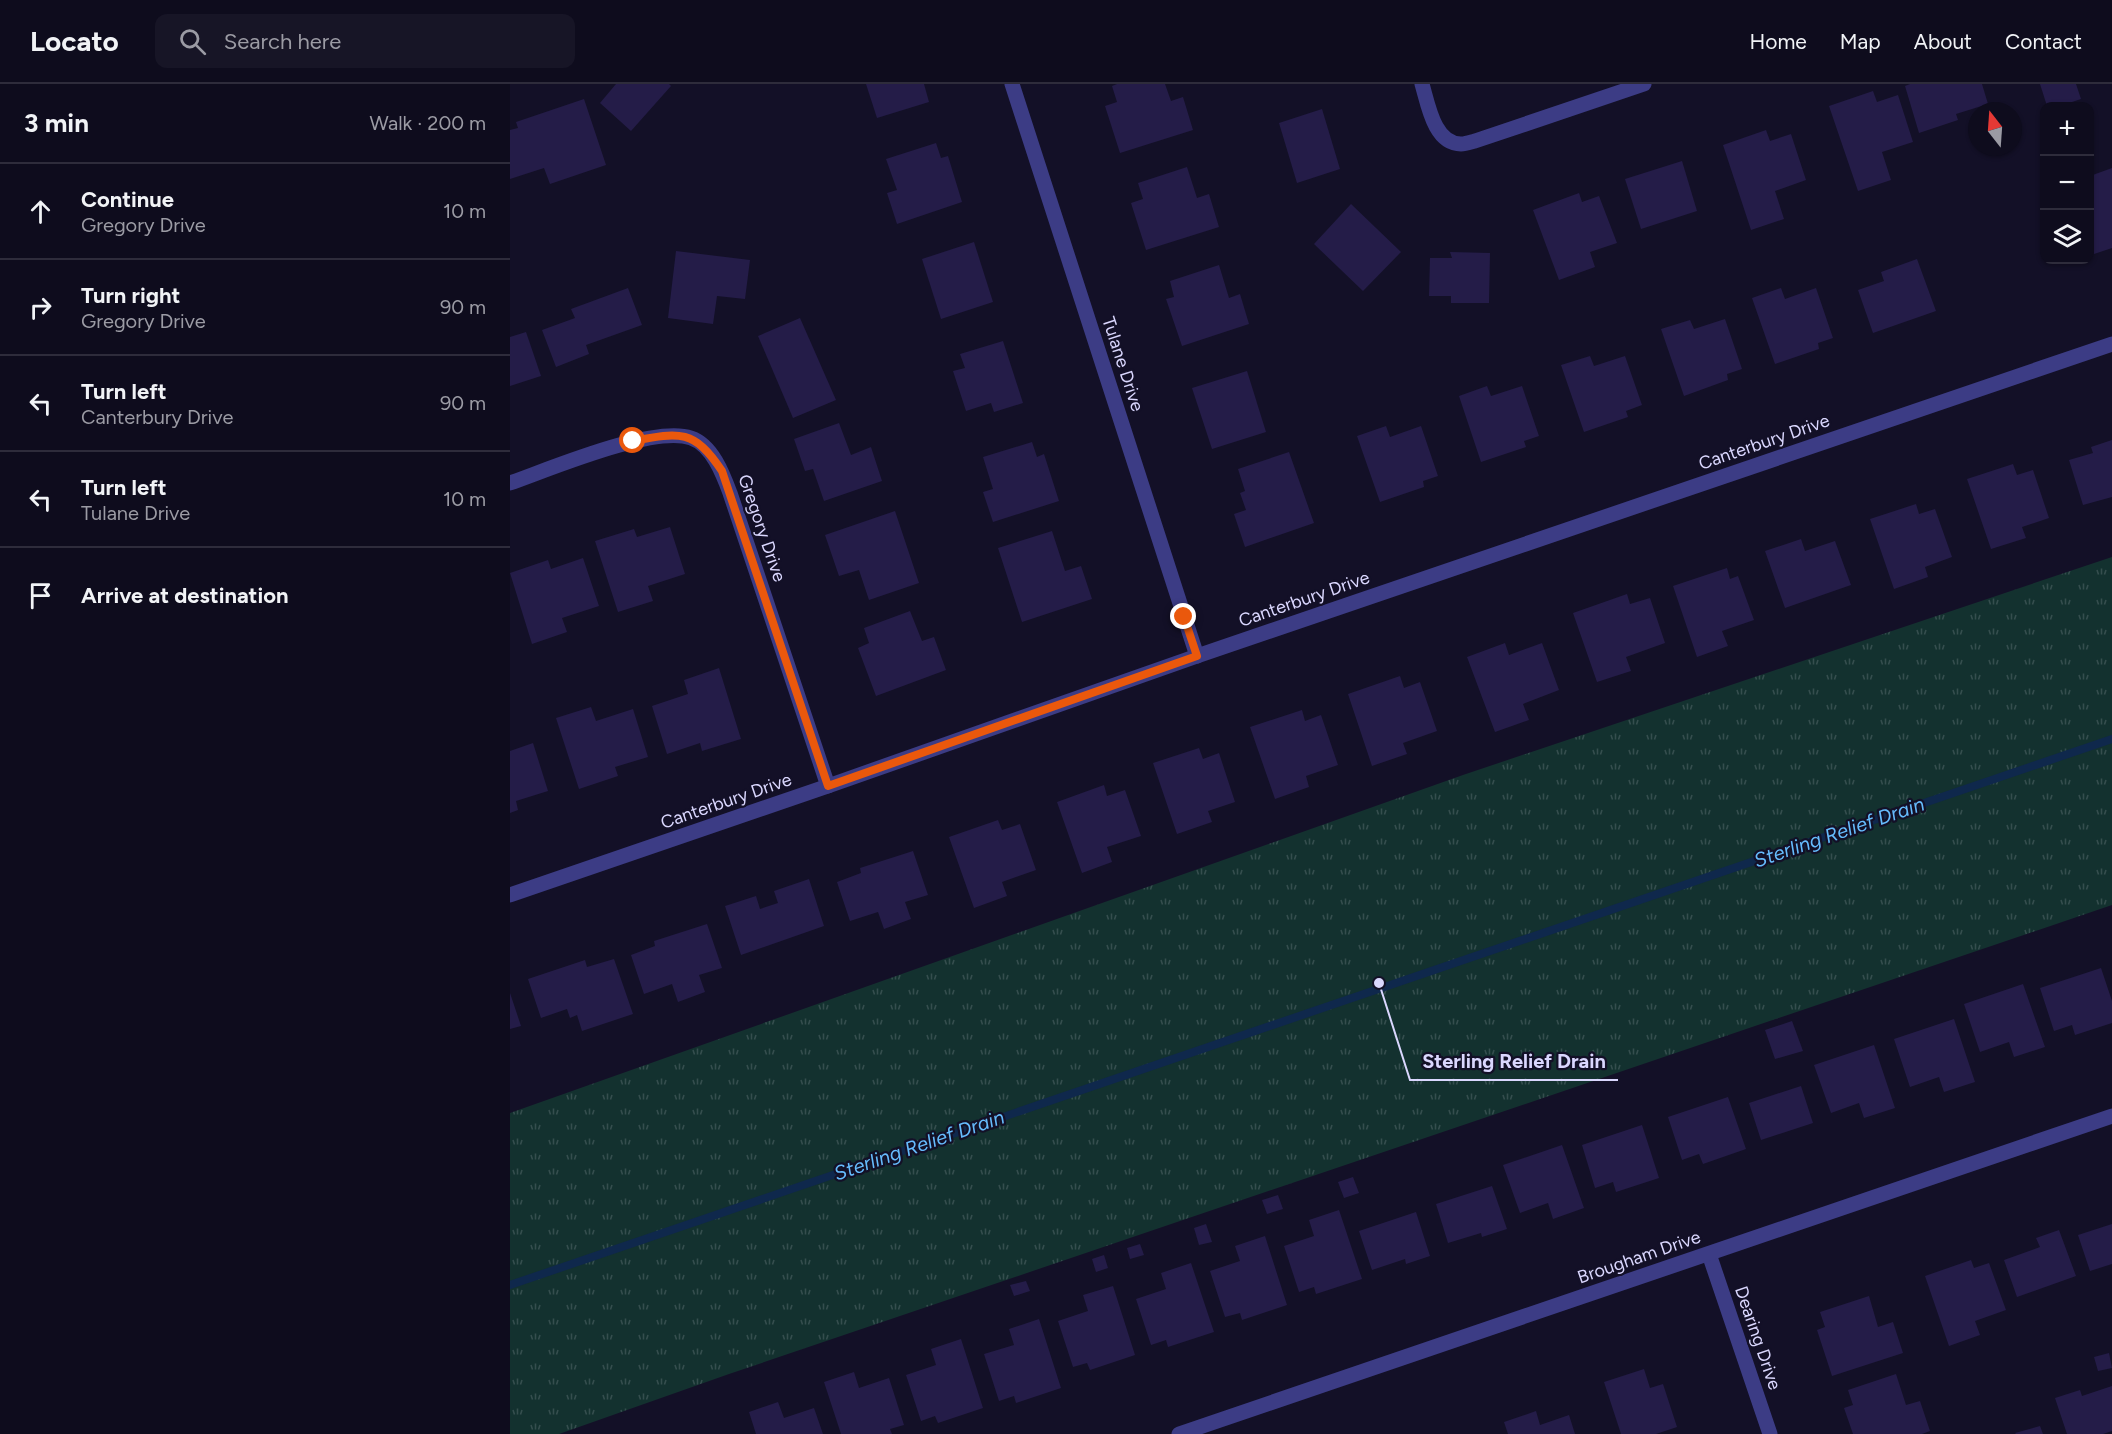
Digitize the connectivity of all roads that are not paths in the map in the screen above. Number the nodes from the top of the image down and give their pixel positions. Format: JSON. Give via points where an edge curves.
{"nodes":[{"id":1,"x":1012,"y":84,"type":"edge"},
{"id":2,"x":1422,"y":84,"type":"edge"},
{"id":3,"x":1644,"y":84,"type":"edge"},
{"id":4,"x":2112,"y":344,"type":"edge"},
{"id":5,"x":510,"y":483,"type":"edge"},
{"id":6,"x":1197,"y":656,"type":"junction"},
{"id":7,"x":828,"y":786,"type":"junction"},
{"id":8,"x":510,"y":895,"type":"edge"},
{"id":9,"x":2112,"y":1116,"type":"edge"},
{"id":10,"x":1710,"y":1254,"type":"junction"},
{"id":11,"x":1179,"y":1434,"type":"edge"},
{"id":12,"x":1770,"y":1434,"type":"edge"}],
"edges":[{"from":1,"to":6,"type":"street","name":"Tulane Drive"},
{"from":2,"to":3,"type":"street","via":[[1440,133],[1448,141],[1461,144]]},
{"from":4,"to":6,"type":"street","name":"Canterbury Drive"},
{"from":5,"to":7,"type":"street","name":"Gregory Drive","via":[[633,441],[656,437],[692,438],[709,452],[730,492]]},
{"from":6,"to":7,"type":"street","name":"Canterbury Drive"},
{"from":7,"to":8,"type":"street","name":"Canterbury Drive"},
{"from":9,"to":10,"type":"street","name":"Brougham Drive"},
{"from":10,"to":11,"type":"street","name":"Brougham Drive"},
{"from":10,"to":12,"type":"street","name":"Dearing Drive"}]}
